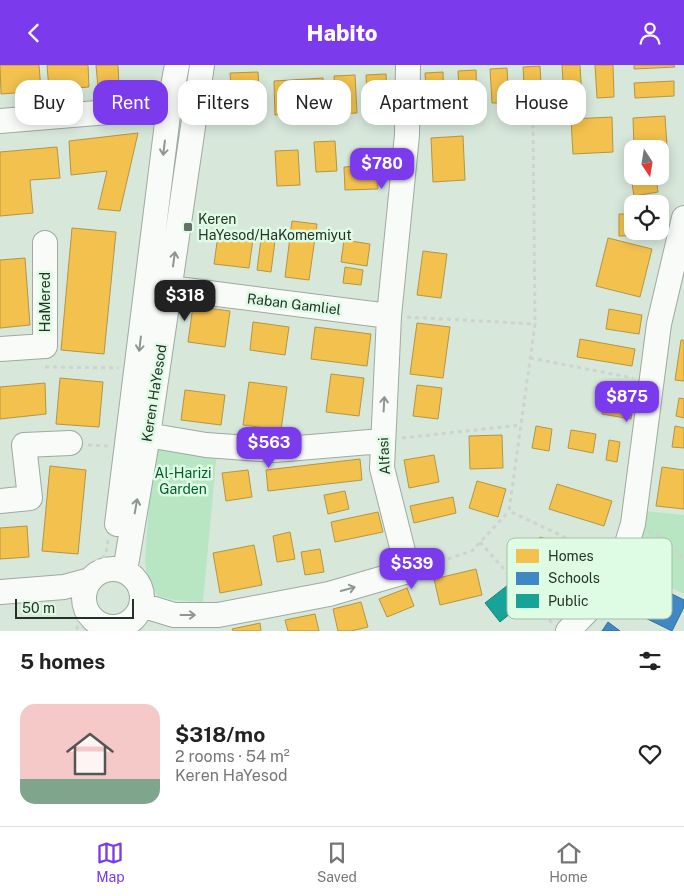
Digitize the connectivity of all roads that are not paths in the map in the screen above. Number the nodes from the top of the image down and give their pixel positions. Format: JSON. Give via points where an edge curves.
{"nodes":[{"id":1,"x":177,"y":65,"type":"edge"},
{"id":2,"x":202,"y":65,"type":"edge"},
{"id":3,"x":408,"y":65,"type":"edge"},
{"id":4,"x":169,"y":107,"type":"junction"},
{"id":5,"x":0,"y":121,"type":"edge"},
{"id":6,"x":684,"y":218,"type":"edge"},
{"id":7,"x":45,"y":243,"type":"dead end"},
{"id":8,"x":170,"y":288,"type":"junction"},
{"id":9,"x":389,"y":316,"type":"junction"},
{"id":10,"x":0,"y":349,"type":"edge"},
{"id":11,"x":159,"y":437,"type":"dead end"},
{"id":12,"x":382,"y":441,"type":"junction"},
{"id":13,"x":70,"y":443,"type":"road end"},
{"id":14,"x":0,"y":501,"type":"edge"},
{"id":15,"x":629,"y":538,"type":"edge"},
{"id":16,"x":118,"y":570,"type":"junction"},
{"id":17,"x":90,"y":580,"type":"junction"},
{"id":18,"x":64,"y":587,"type":"junction"},
{"id":19,"x":0,"y":592,"type":"edge"},
{"id":20,"x":141,"y":605,"type":"junction"},
{"id":21,"x":87,"y":617,"type":"edge"},
{"id":22,"x":580,"y":619,"type":"edge"},
{"id":23,"x":114,"y":629,"type":"edge"},
{"id":24,"x":568,"y":631,"type":"edge"}],
"edges":[{"from":1,"to":4,"type":"street","name":"Keren HaYesod"},
{"from":8,"to":2,"type":"street","name":"Keren HaYesod","one_way":true},
{"from":3,"to":9,"type":"street","name":"Alfasi","via":[[408,135]]},
{"from":4,"to":5,"type":"street"},
{"from":4,"to":16,"type":"street","name":"Keren HaYesod","one_way":true,"via":[[128,447]]},
{"from":6,"to":15,"type":"street","via":[[659,324]]},
{"from":7,"to":10,"type":"street","name":"HaMered","via":[[45,346]]},
{"from":8,"to":9,"type":"street","name":"Raban Gamliel"},
{"from":16,"to":8,"type":"street","name":"Keren HaYesod","one_way":true},
{"from":12,"to":9,"type":"street","name":"Alfasi","one_way":true},
{"from":11,"to":12,"type":"street","via":[[206,445],[275,450]]},
{"from":20,"to":12,"type":"street","name":"Alfasi","one_way":true,"via":[[174,615],[218,615],[329,594],[408,571],[382,467]]},
{"from":13,"to":14,"type":"street","via":[[24,445],[30,498]]},
{"from":16,"to":17,"type":"street","via":[[103,570]]},
{"from":16,"to":20,"type":"street","via":[[132,576],[141,589]]},
{"from":17,"to":18,"type":"street"},
{"from":17,"to":21,"type":"street","via":[[84,597]]},
{"from":18,"to":19,"type":"street"},
{"from":18,"to":21,"type":"street","via":[[74,591]]},
{"from":20,"to":23,"type":"street","via":[[132,620]]},
{"from":21,"to":23,"type":"street"},
{"from":22,"to":24,"type":"street"}]}
